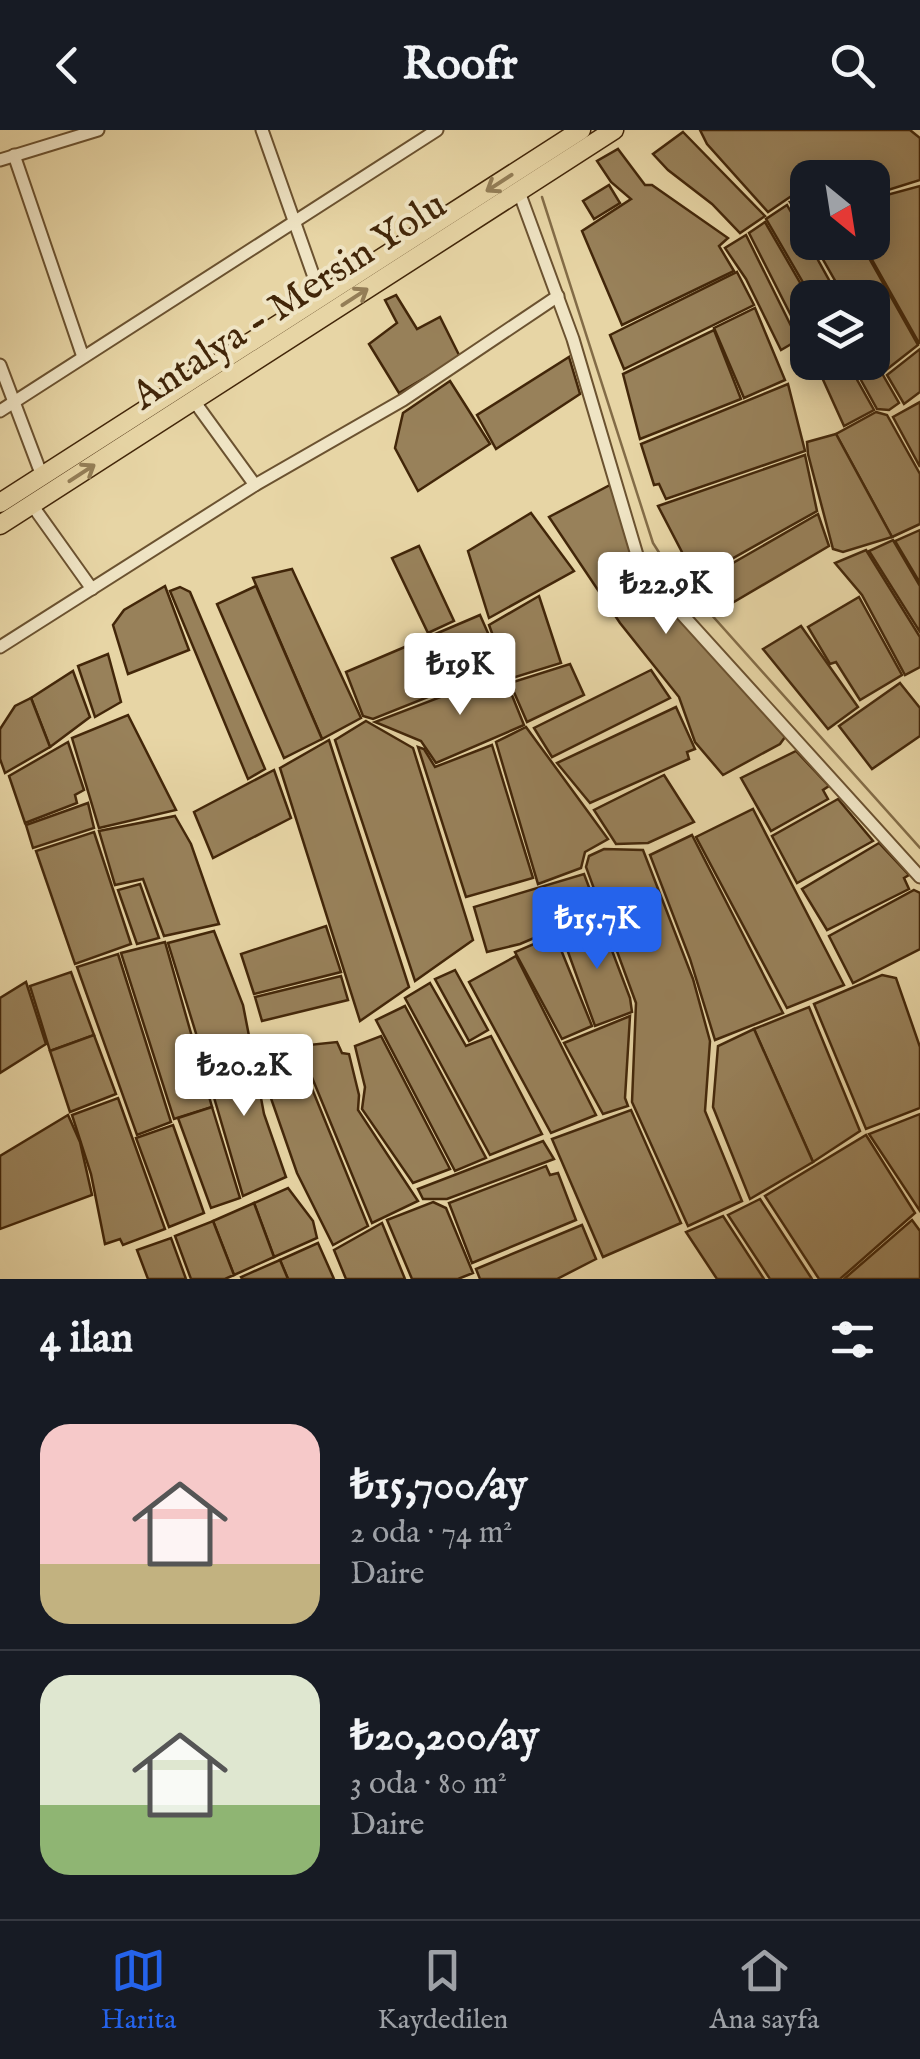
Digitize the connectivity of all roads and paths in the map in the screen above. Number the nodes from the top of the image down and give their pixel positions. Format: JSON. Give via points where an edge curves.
{"nodes":[{"id":1,"x":98,"y":130,"type":"edge"},
{"id":2,"x":262,"y":130,"type":"edge"},
{"id":3,"x":437,"y":130,"type":"edge"},
{"id":4,"x":581,"y":130,"type":"edge"},
{"id":5,"x":614,"y":130,"type":"edge"},
{"id":6,"x":14,"y":156,"type":"junction"},
{"id":7,"x":0,"y":160,"type":"edge"},
{"id":8,"x":519,"y":192,"type":"junction"},
{"id":9,"x":294,"y":222,"type":"junction"},
{"id":10,"x":558,"y":296,"type":"junction"},
{"id":11,"x":321,"y":297,"type":"junction"},
{"id":12,"x":83,"y":357,"type":"junction"},
{"id":13,"x":0,"y":365,"type":"edge"},
{"id":14,"x":194,"y":401,"type":"junction"},
{"id":15,"x":12,"y":403,"type":"junction"},
{"id":16,"x":0,"y":411,"type":"edge"},
{"id":17,"x":42,"y":476,"type":"junction"},
{"id":18,"x":255,"y":486,"type":"junction"},
{"id":19,"x":0,"y":503,"type":"edge"},
{"id":20,"x":32,"y":505,"type":"junction"},
{"id":21,"x":0,"y":525,"type":"edge"},
{"id":22,"x":92,"y":589,"type":"junction"},
{"id":23,"x":0,"y":646,"type":"edge"},
{"id":24,"x":920,"y":877,"type":"edge"}],
"edges":[{"from":1,"to":6,"type":"street"},
{"from":2,"to":9,"type":"street"},
{"from":3,"to":9,"type":"street"},
{"from":4,"to":11,"type":"highway","name":"Antalya - Mersin Yolu","one_way":true},
{"from":5,"to":8,"type":"highway","name":"Antalya - Mersin Yolu"},
{"from":6,"to":7,"type":"street"},
{"from":6,"to":12,"type":"street"},
{"from":8,"to":10,"type":"street"},
{"from":14,"to":8,"type":"highway","name":"Antalya - Mersin Yolu","one_way":true},
{"from":9,"to":11,"type":"street"},
{"from":9,"to":12,"type":"street"},
{"from":10,"to":18,"type":"street","via":[[403,400]]},
{"from":10,"to":24,"type":"street","via":[[651,580]]},
{"from":11,"to":17,"type":"highway","name":"Antalya - Mersin Yolu"},
{"from":12,"to":15,"type":"street"},
{"from":13,"to":15,"type":"street"},
{"from":14,"to":18,"type":"street"},
{"from":20,"to":14,"type":"highway","name":"Antalya - Mersin Yolu","one_way":true},
{"from":15,"to":16,"type":"street"},
{"from":15,"to":17,"type":"street"},
{"from":17,"to":19,"type":"highway","name":"Antalya - Mersin Yolu"},
{"from":18,"to":22,"type":"street"},
{"from":20,"to":21,"type":"highway","name":"Antalya - Mersin Yolu"},
{"from":20,"to":22,"type":"street"},
{"from":22,"to":23,"type":"street"}]}
